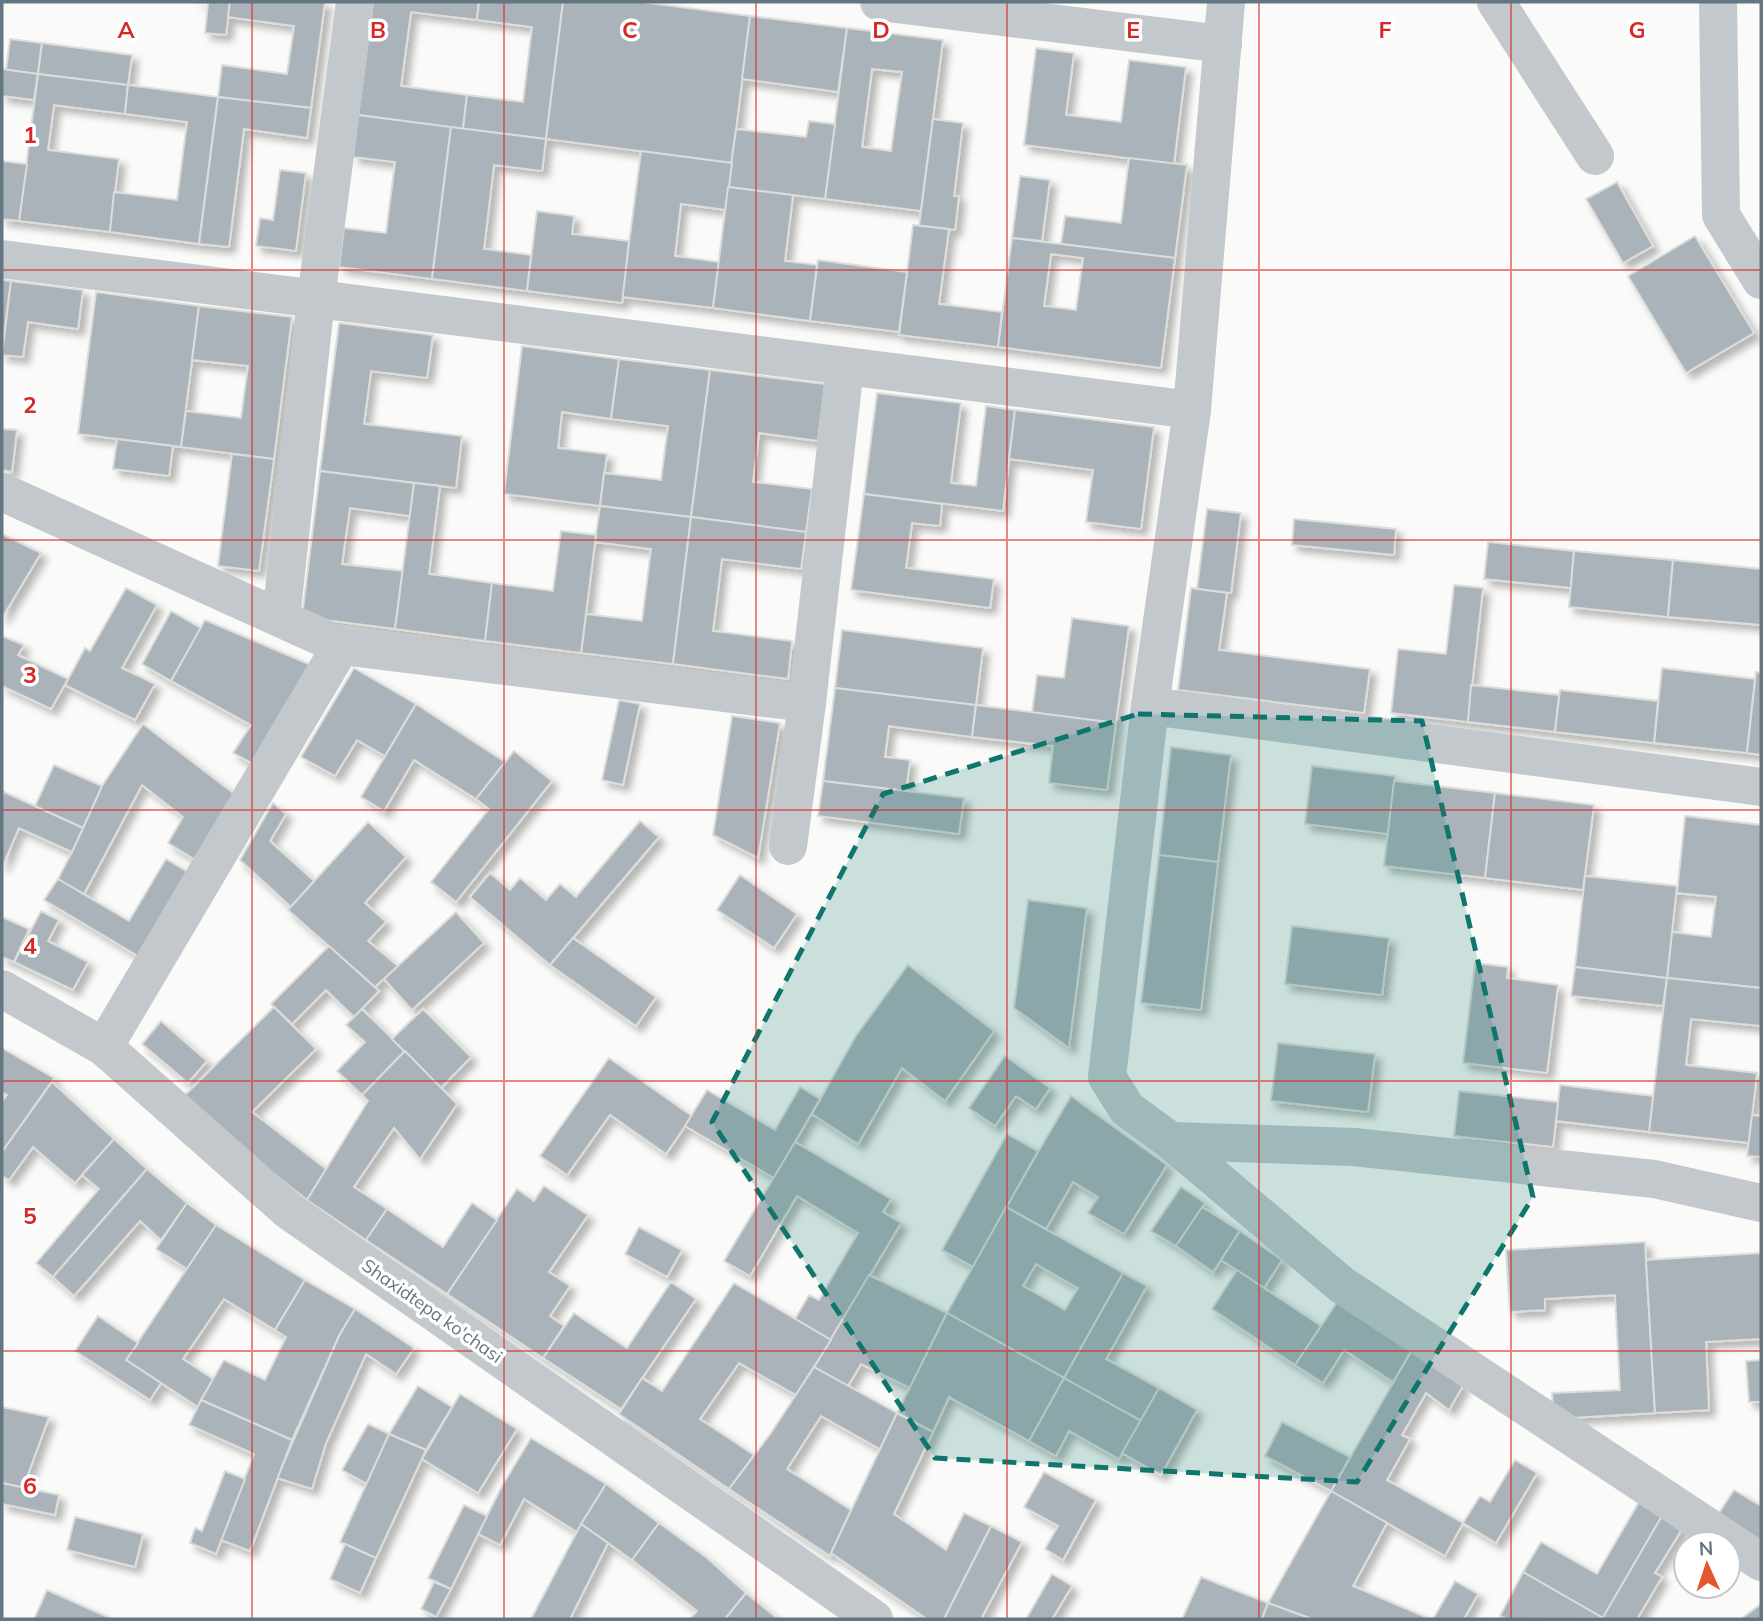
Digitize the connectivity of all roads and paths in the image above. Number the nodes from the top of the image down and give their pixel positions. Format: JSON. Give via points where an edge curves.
{"nodes":[{"id":1,"x":355,"y":2,"type":"edge"},
{"id":2,"x":879,"y":2,"type":"edge"},
{"id":3,"x":1226,"y":2,"type":"edge"},
{"id":4,"x":1496,"y":2,"type":"edge"},
{"id":5,"x":1718,"y":2,"type":"edge"},
{"id":6,"x":1223,"y":44,"type":"junction"},
{"id":7,"x":1595,"y":156,"type":"dead end"},
{"id":8,"x":2,"y":258,"type":"edge"},
{"id":9,"x":1761,"y":280,"type":"edge"},
{"id":10,"x":316,"y":299,"type":"junction"},
{"id":11,"x":845,"y":367,"type":"junction"},
{"id":12,"x":1192,"y":410,"type":"junction"},
{"id":13,"x":2,"y":492,"type":"edge"},
{"id":14,"x":281,"y":618,"type":"junction"},
{"id":15,"x":341,"y":646,"type":"junction"},
{"id":16,"x":807,"y":703,"type":"junction"},
{"id":17,"x":1150,"y":706,"type":"junction"},
{"id":18,"x":1761,"y":787,"type":"edge"},
{"id":19,"x":788,"y":846,"type":"dead end"},
{"id":20,"x":2,"y":989,"type":"edge"},
{"id":21,"x":104,"y":1047,"type":"junction"},
{"id":22,"x":1171,"y":1141,"type":"junction"},
{"id":23,"x":1761,"y":1203,"type":"edge"},
{"id":24,"x":1761,"y":1562,"type":"edge"},
{"id":25,"x":874,"y":1619,"type":"edge"}],
"edges":[{"from":1,"to":10,"type":"street"},
{"from":2,"to":6,"type":"street"},
{"from":3,"to":6,"type":"street"},
{"from":4,"to":7,"type":"street"},
{"from":5,"to":9,"type":"street","via":[[1721,215]]},
{"from":6,"to":12,"type":"street"},
{"from":8,"to":10,"type":"street"},
{"from":10,"to":11,"type":"street"},
{"from":10,"to":14,"type":"street"},
{"from":11,"to":12,"type":"street"},
{"from":11,"to":16,"type":"street"},
{"from":12,"to":17,"type":"street"},
{"from":13,"to":14,"type":"street"},
{"from":14,"to":15,"type":"street"},
{"from":15,"to":16,"type":"street"},
{"from":15,"to":21,"type":"street"},
{"from":16,"to":19,"type":"street"},
{"from":17,"to":18,"type":"street"},
{"from":17,"to":22,"type":"street","via":[[1107,1077],[1127,1110]]},
{"from":20,"to":21,"type":"street","name":"Shaxidtepa ko'chasi"},
{"from":21,"to":25,"type":"street","name":"Shaxidtepa ko'chasi","via":[[289,1212]]},
{"from":22,"to":23,"type":"street","via":[[1367,1148],[1654,1179]]},
{"from":22,"to":24,"type":"street","via":[[1342,1285]]}]}
